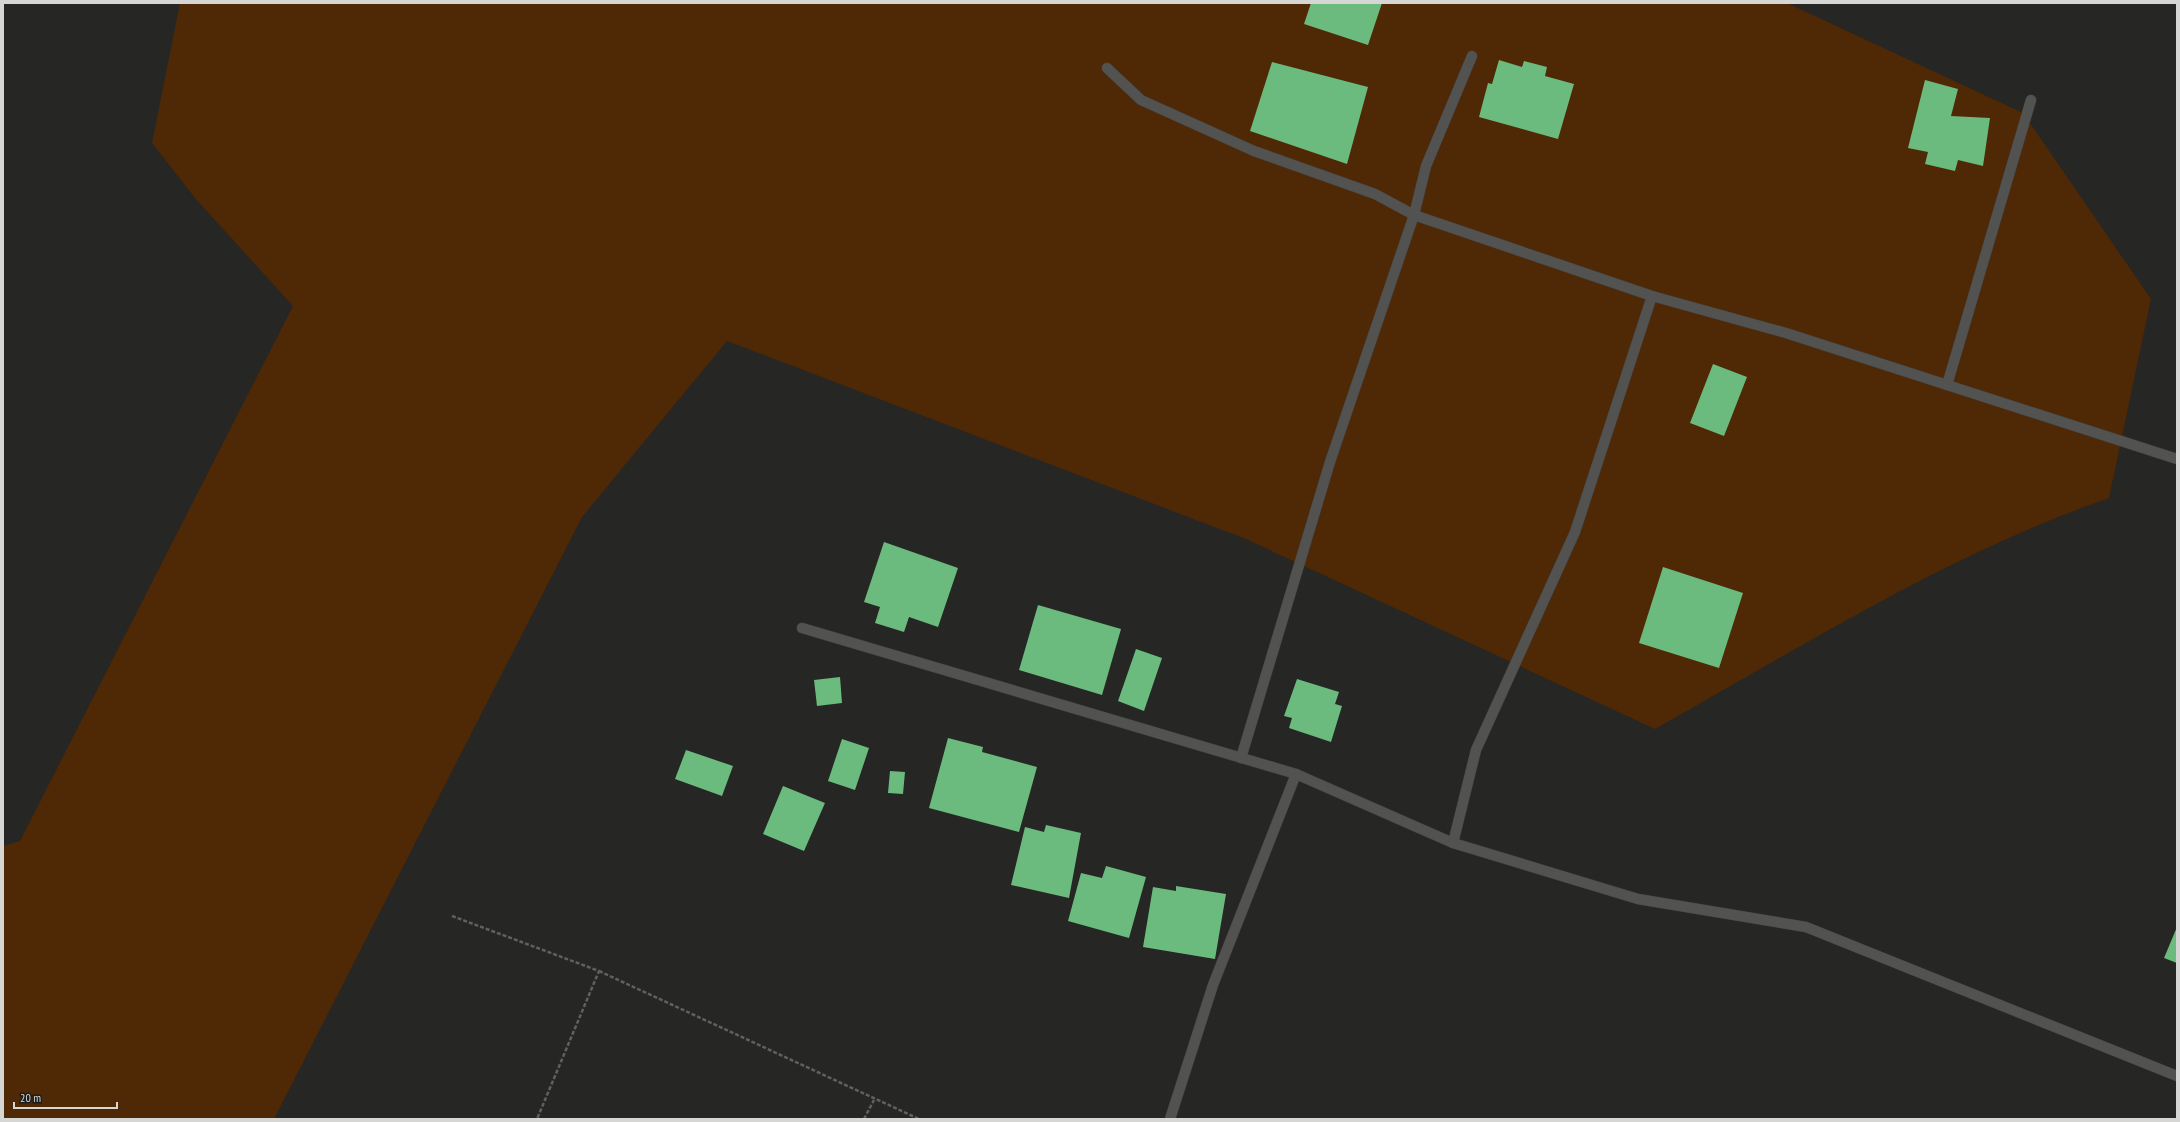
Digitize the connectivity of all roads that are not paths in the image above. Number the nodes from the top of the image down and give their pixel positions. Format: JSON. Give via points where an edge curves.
{"nodes":[{"id":1,"x":1472,"y":56,"type":"dead end"},
{"id":2,"x":1107,"y":68,"type":"dead end"},
{"id":3,"x":2031,"y":100,"type":"dead end"},
{"id":4,"x":1414,"y":215,"type":"junction"},
{"id":5,"x":1652,"y":296,"type":"junction"},
{"id":6,"x":1947,"y":385,"type":"junction"},
{"id":7,"x":2177,"y":459,"type":"edge"},
{"id":8,"x":802,"y":628,"type":"dead end"},
{"id":9,"x":1241,"y":758,"type":"junction"},
{"id":10,"x":1296,"y":774,"type":"junction"},
{"id":11,"x":1453,"y":843,"type":"junction"},
{"id":12,"x":2177,"y":1076,"type":"edge"},
{"id":13,"x":1170,"y":1119,"type":"edge"}],
"edges":[{"from":1,"to":4,"type":"street","via":[[1426,166]]},
{"from":2,"to":4,"type":"street","via":[[1141,100],[1254,151],[1375,194]]},
{"from":3,"to":6,"type":"street"},
{"from":4,"to":5,"type":"street"},
{"from":4,"to":9,"type":"street","via":[[1330,462]]},
{"from":5,"to":6,"type":"street","via":[[1786,333]]},
{"from":5,"to":11,"type":"street","via":[[1575,532],[1476,750]]},
{"from":6,"to":7,"type":"street"},
{"from":8,"to":9,"type":"street"},
{"from":9,"to":10,"type":"street"},
{"from":10,"to":11,"type":"street"},
{"from":10,"to":13,"type":"street","via":[[1213,985]]},
{"from":11,"to":12,"type":"street","via":[[1638,899],[1806,927]]}]}
